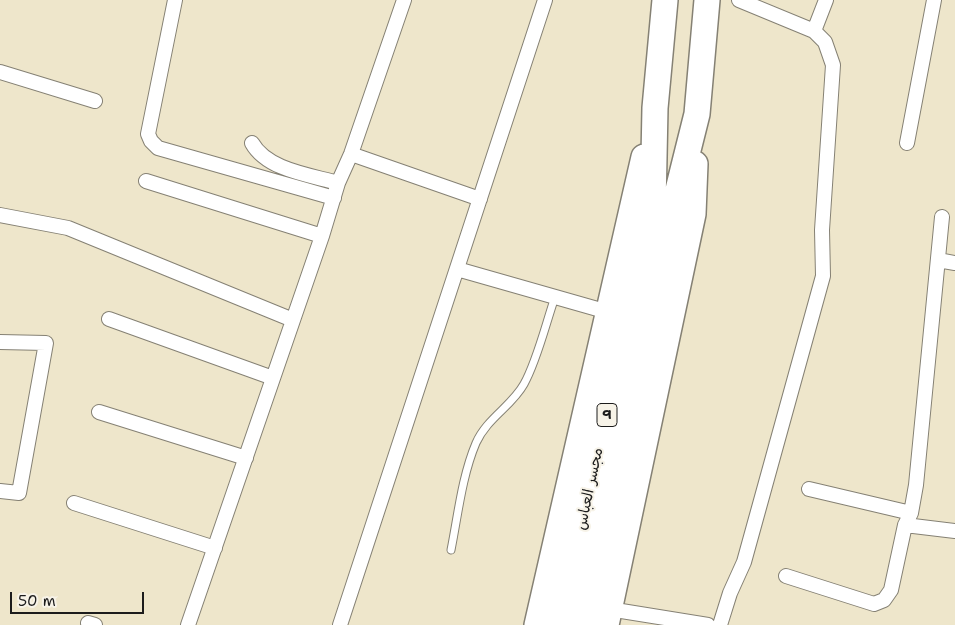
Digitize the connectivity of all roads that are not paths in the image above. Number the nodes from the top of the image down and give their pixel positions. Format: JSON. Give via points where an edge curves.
{"nodes":[{"id":1,"x":176,"y":0,"type":"edge"},
{"id":2,"x":404,"y":0,"type":"edge"},
{"id":3,"x":545,"y":0,"type":"edge"},
{"id":4,"x":665,"y":0,"type":"edge"},
{"id":5,"x":707,"y":0,"type":"edge"},
{"id":6,"x":739,"y":0,"type":"edge"},
{"id":7,"x":826,"y":0,"type":"edge"},
{"id":8,"x":934,"y":0,"type":"edge"},
{"id":9,"x":814,"y":31,"type":"junction"},
{"id":10,"x":0,"y":72,"type":"edge"},
{"id":11,"x":95,"y":101,"type":"dead end"},
{"id":12,"x":655,"y":108,"type":"junction"},
{"id":13,"x":697,"y":114,"type":"junction"},
{"id":14,"x":252,"y":143,"type":"dead end"},
{"id":15,"x":907,"y":143,"type":"dead end"},
{"id":16,"x":351,"y":154,"type":"junction"},
{"id":17,"x":146,"y":181,"type":"dead end"},
{"id":18,"x":338,"y":183,"type":"junction"},
{"id":19,"x":334,"y":198,"type":"junction"},
{"id":20,"x":480,"y":199,"type":"junction"},
{"id":21,"x":663,"y":208,"type":"junction"},
{"id":22,"x":0,"y":215,"type":"edge"},
{"id":23,"x":942,"y":217,"type":"dead end"},
{"id":24,"x":322,"y":236,"type":"junction"},
{"id":25,"x":938,"y":260,"type":"junction"},
{"id":26,"x":955,"y":263,"type":"edge"},
{"id":27,"x":457,"y":269,"type":"junction"},
{"id":28,"x":555,"y":297,"type":"junction"},
{"id":29,"x":608,"y":312,"type":"junction"},
{"id":30,"x":109,"y":319,"type":"dead end"},
{"id":31,"x":293,"y":320,"type":"junction"},
{"id":32,"x":0,"y":342,"type":"edge"},
{"id":33,"x":273,"y":378,"type":"junction"},
{"id":34,"x":99,"y":412,"type":"dead end"},
{"id":35,"x":246,"y":458,"type":"junction"},
{"id":36,"x":809,"y":489,"type":"dead end"},
{"id":37,"x":0,"y":491,"type":"edge"},
{"id":38,"x":74,"y":504,"type":"dead end"},
{"id":39,"x":908,"y":519,"type":"junction"},
{"id":40,"x":955,"y":531,"type":"edge"},
{"id":41,"x":215,"y":548,"type":"junction"},
{"id":42,"x":452,"y":550,"type":"dead end"},
{"id":43,"x":786,"y":576,"type":"dead end"},
{"id":44,"x":607,"y":617,"type":"edge"},
{"id":45,"x":188,"y":625,"type":"edge"},
{"id":46,"x":340,"y":625,"type":"edge"},
{"id":47,"x":537,"y":625,"type":"edge"},
{"id":48,"x":560,"y":625,"type":"edge"},
{"id":49,"x":580,"y":625,"type":"edge"},
{"id":50,"x":708,"y":625,"type":"edge"},
{"id":51,"x":720,"y":625,"type":"edge"}],
"edges":[{"from":1,"to":19,"type":"street","via":[[148,134],[151,141],[158,148]]},
{"from":2,"to":16,"type":"street"},
{"from":3,"to":20,"type":"street"},
{"from":4,"to":12,"type":"highway","number":"9"},
{"from":5,"to":13,"type":"highway","number":"9"},
{"from":6,"to":9,"type":"street"},
{"from":7,"to":9,"type":"street"},
{"from":8,"to":15,"type":"street"},
{"from":9,"to":51,"type":"street","via":[[825,42],[833,65],[822,230],[823,276],[744,562]]},
{"from":10,"to":11,"type":"street"},
{"from":12,"to":21,"type":"highway","number":"9"},
{"from":12,"to":29,"type":"highway"},
{"from":13,"to":21,"type":"highway","number":"9"},
{"from":13,"to":44,"type":"highway","via":[[693,214]]},
{"from":14,"to":18,"type":"street","via":[[256,151],[275,165]]},
{"from":16,"to":18,"type":"street"},
{"from":16,"to":20,"type":"street"},
{"from":17,"to":24,"type":"street"},
{"from":18,"to":19,"type":"street"},
{"from":19,"to":24,"type":"street"},
{"from":20,"to":27,"type":"street"},
{"from":21,"to":48,"type":"highway","name":"مجسر العباس","number":"9"},
{"from":21,"to":49,"type":"highway","name":"مجسر العباس","number":"9"},
{"from":22,"to":31,"type":"street","via":[[68,228]]},
{"from":23,"to":25,"type":"street"},
{"from":24,"to":31,"type":"street"},
{"from":25,"to":26,"type":"street"},
{"from":25,"to":39,"type":"street","via":[[916,485]]},
{"from":27,"to":28,"type":"street"},
{"from":27,"to":46,"type":"street"},
{"from":28,"to":29,"type":"street"},
{"from":28,"to":42,"type":"lane","via":[[524,385],[492,418],[477,440],[467,467]]},
{"from":29,"to":47,"type":"highway"},
{"from":30,"to":33,"type":"street"},
{"from":31,"to":33,"type":"street"},
{"from":32,"to":37,"type":"street","via":[[46,343],[19,493]]},
{"from":33,"to":35,"type":"street"},
{"from":34,"to":35,"type":"street"},
{"from":35,"to":41,"type":"street"},
{"from":36,"to":39,"type":"street"},
{"from":38,"to":41,"type":"street"},
{"from":39,"to":40,"type":"street"},
{"from":39,"to":43,"type":"street","via":[[891,590],[884,600],[874,604]]},
{"from":41,"to":45,"type":"street"},
{"from":44,"to":50,"type":"street"}]}
